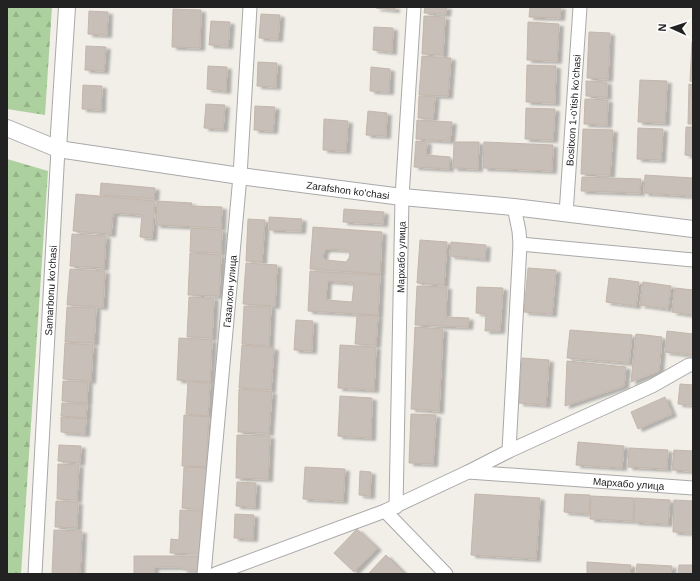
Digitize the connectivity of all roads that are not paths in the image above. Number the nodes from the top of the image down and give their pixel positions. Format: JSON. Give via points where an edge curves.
{"nodes":[{"id":1,"x":67,"y":7,"type":"edge"},
{"id":2,"x":250,"y":7,"type":"edge"},
{"id":3,"x":414,"y":7,"type":"edge"},
{"id":4,"x":580,"y":7,"type":"edge"},
{"id":5,"x":7,"y":128,"type":"edge"},
{"id":6,"x":58,"y":149,"type":"junction"},
{"id":7,"x":240,"y":176,"type":"junction"},
{"id":8,"x":402,"y":197,"type":"junction"},
{"id":9,"x":514,"y":208,"type":"junction"},
{"id":10,"x":566,"y":214,"type":"junction"},
{"id":11,"x":693,"y":229,"type":"edge"},
{"id":12,"x":520,"y":244,"type":"junction"},
{"id":13,"x":693,"y":260,"type":"edge"},
{"id":14,"x":693,"y":365,"type":"edge"},
{"id":15,"x":509,"y":451,"type":"junction"},
{"id":16,"x":468,"y":472,"type":"junction"},
{"id":17,"x":693,"y":488,"type":"edge"},
{"id":18,"x":390,"y":509,"type":"junction"},
{"id":19,"x":35,"y":574,"type":"edge"},
{"id":20,"x":204,"y":574,"type":"edge"},
{"id":21,"x":215,"y":574,"type":"edge"},
{"id":22,"x":446,"y":574,"type":"edge"}],
"edges":[{"from":1,"to":6,"type":"street","name":"Samarbonu ko'chasi"},
{"from":2,"to":7,"type":"street","name":"Газалхон улица"},
{"from":3,"to":8,"type":"street","name":"Мархабо улица"},
{"from":4,"to":10,"type":"street","name":"Bositxon 1-o'tish ko'chasi"},
{"from":5,"to":6,"type":"street","name":"Zarafshon ko'chasi"},
{"from":6,"to":7,"type":"street","name":"Zarafshon ko'chasi"},
{"from":6,"to":19,"type":"street","name":"Samarbonu ko'chasi"},
{"from":7,"to":8,"type":"street","name":"Zarafshon ko'chasi"},
{"from":7,"to":20,"type":"street","name":"Газалхон улица"},
{"from":8,"to":9,"type":"street","name":"Zarafshon ko'chasi"},
{"from":8,"to":18,"type":"street","name":"Мархабо улица"},
{"from":9,"to":10,"type":"street","name":"Zarafshon ko'chasi"},
{"from":9,"to":12,"type":"street"},
{"from":10,"to":11,"type":"street","name":"Zarafshon ko'chasi"},
{"from":12,"to":13,"type":"street"},
{"from":12,"to":15,"type":"street"},
{"from":14,"to":15,"type":"street","name":"Мархабо улица"},
{"from":15,"to":16,"type":"street","name":"Мархабо улица"},
{"from":16,"to":17,"type":"street","name":"Мархабо улица"},
{"from":16,"to":18,"type":"street","name":"Мархабо улица"},
{"from":18,"to":21,"type":"street","name":"Мархабо улица"},
{"from":18,"to":22,"type":"street"}]}
